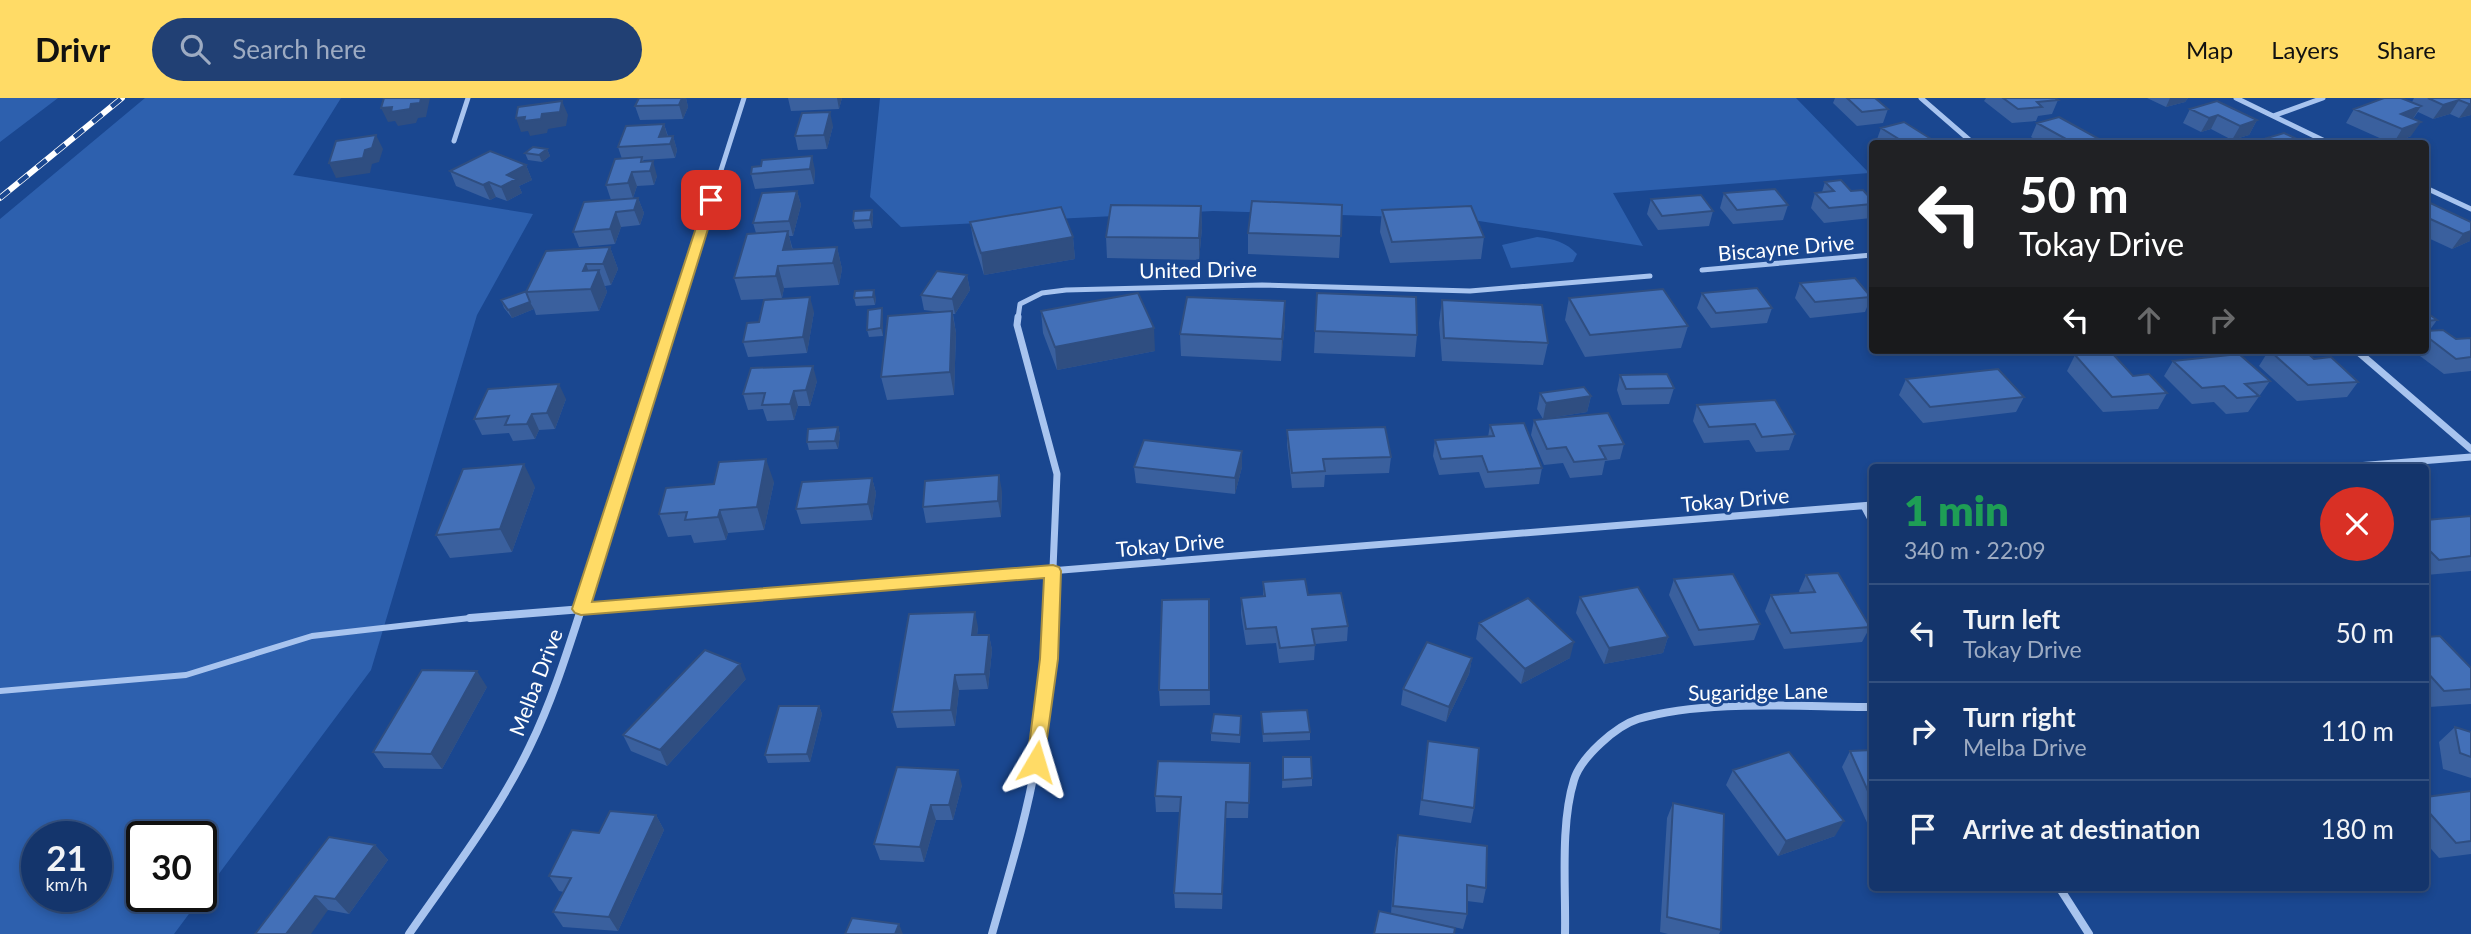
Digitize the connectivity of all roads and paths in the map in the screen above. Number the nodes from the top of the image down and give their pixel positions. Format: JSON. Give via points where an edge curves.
{"nodes":[{"id":1,"x":468,"y":98,"type":"edge"},
{"id":2,"x":744,"y":98,"type":"edge"},
{"id":3,"x":1921,"y":98,"type":"edge"},
{"id":4,"x":2236,"y":98,"type":"edge"},
{"id":5,"x":2323,"y":98,"type":"edge"},
{"id":6,"x":2273,"y":116,"type":"junction"},
{"id":7,"x":1969,"y":140,"type":"edge"},
{"id":8,"x":2323,"y":140,"type":"edge"},
{"id":9,"x":454,"y":141,"type":"dead end"},
{"id":10,"x":2429,"y":189,"type":"edge"},
{"id":11,"x":2471,"y":209,"type":"edge"},
{"id":12,"x":1869,"y":256,"type":"edge"},
{"id":13,"x":1702,"y":270,"type":"dead end"},
{"id":14,"x":1650,"y":276,"type":"dead end"},
{"id":15,"x":2361,"y":354,"type":"edge"},
{"id":16,"x":2471,"y":449,"type":"edge"},
{"id":17,"x":2471,"y":457,"type":"edge"},
{"id":18,"x":2382,"y":464,"type":"edge"},
{"id":19,"x":1868,"y":506,"type":"edge"},
{"id":20,"x":1053,"y":571,"type":"junction"},
{"id":21,"x":581,"y":609,"type":"junction"},
{"id":22,"x":470,"y":618,"type":"joint"},
{"id":23,"x":0,"y":691,"type":"edge"},
{"id":24,"x":1869,"y":707,"type":"edge"},
{"id":25,"x":2062,"y":891,"type":"edge"},
{"id":26,"x":409,"y":934,"type":"edge"},
{"id":27,"x":992,"y":934,"type":"edge"},
{"id":28,"x":1565,"y":934,"type":"edge"},
{"id":29,"x":2089,"y":934,"type":"edge"}],
"edges":[{"from":1,"to":9,"type":"street"},
{"from":2,"to":21,"type":"street","name":"Melba Drive"},
{"from":3,"to":7,"type":"street"},
{"from":4,"to":6,"type":"street"},
{"from":5,"to":6,"type":"street"},
{"from":6,"to":8,"type":"street"},
{"from":10,"to":11,"type":"street"},
{"from":12,"to":13,"type":"street","name":"Biscayne Drive"},
{"from":14,"to":20,"type":"street","name":"United Drive","via":[[1470,291],[1262,285],[1042,293],[1020,304],[1017,325],[1057,474]]},
{"from":15,"to":16,"type":"street"},
{"from":17,"to":18,"type":"street"},
{"from":19,"to":20,"type":"street","name":"Tokay Drive"},
{"from":20,"to":21,"type":"street","name":"Tokay Drive"},
{"from":20,"to":27,"type":"street","via":[[1049,659],[1036,762]]},
{"from":21,"to":22,"type":"street","name":"Tokay Drive"},
{"from":21,"to":26,"type":"street","name":"Melba Drive","via":[[528,750]]},
{"from":22,"to":23,"type":"lane","via":[[312,636],[186,675]]},
{"from":24,"to":28,"type":"street","name":"Sugaridge Lane","via":[[1687,708],[1635,720],[1595,747],[1574,778],[1567,826]]},
{"from":25,"to":29,"type":"street"}]}
